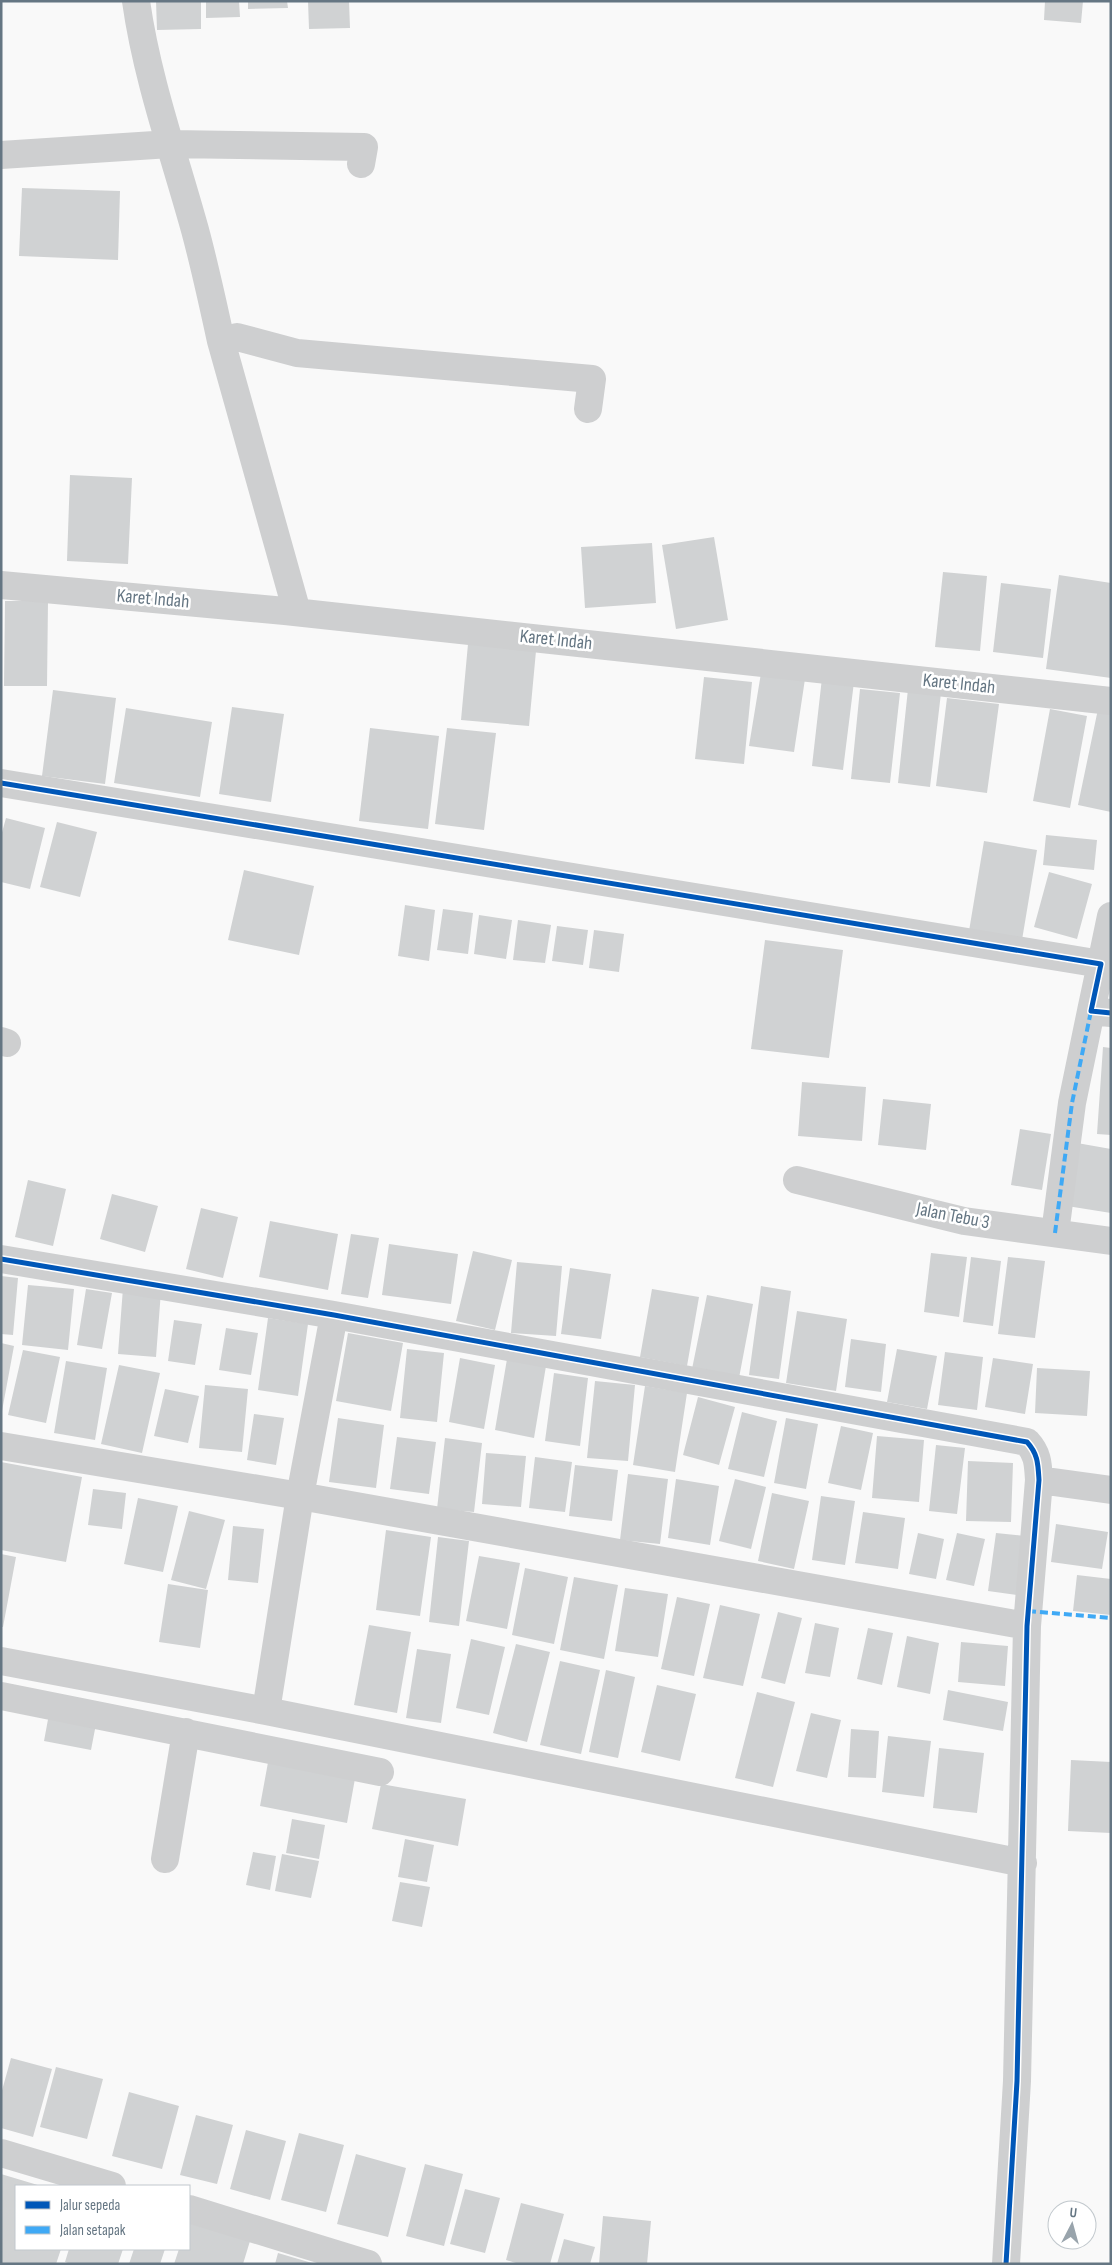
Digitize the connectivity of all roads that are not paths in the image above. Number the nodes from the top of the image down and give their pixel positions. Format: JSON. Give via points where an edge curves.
{"nodes":[{"id":1,"x":136,"y":1,"type":"edge"},
{"id":2,"x":170,"y":144,"type":"junction"},
{"id":3,"x":1,"y":155,"type":"edge"},
{"id":4,"x":361,"y":164,"type":"dead end"},
{"id":5,"x":221,"y":341,"type":"junction"},
{"id":6,"x":588,"y":409,"type":"dead end"},
{"id":7,"x":1,"y":585,"type":"edge"},
{"id":8,"x":297,"y":612,"type":"junction"},
{"id":9,"x":1111,"y":701,"type":"edge"},
{"id":10,"x":1,"y":783,"type":"edge"},
{"id":11,"x":1111,"y":916,"type":"edge"},
{"id":12,"x":1101,"y":964,"type":"junction"},
{"id":13,"x":1101,"y":1012,"type":"edge"},
{"id":14,"x":797,"y":1180,"type":"dead end"},
{"id":15,"x":1054,"y":1233,"type":"junction"},
{"id":16,"x":1111,"y":1241,"type":"edge"},
{"id":17,"x":1,"y":1260,"type":"edge"},
{"id":18,"x":334,"y":1314,"type":"junction"},
{"id":19,"x":1,"y":1446,"type":"edge"},
{"id":20,"x":1039,"y":1480,"type":"junction"},
{"id":21,"x":1111,"y":1490,"type":"edge"},
{"id":22,"x":300,"y":1496,"type":"junction"},
{"id":23,"x":1027,"y":1626,"type":"junction"},
{"id":24,"x":1,"y":1661,"type":"edge"},
{"id":25,"x":1,"y":1696,"type":"edge"},
{"id":26,"x":266,"y":1711,"type":"junction"},
{"id":27,"x":186,"y":1732,"type":"junction"},
{"id":28,"x":380,"y":1772,"type":"dead end"},
{"id":29,"x":165,"y":1859,"type":"dead end"},
{"id":30,"x":1023,"y":1863,"type":"junction"},
{"id":31,"x":1,"y":2153,"type":"edge"},
{"id":32,"x":109,"y":2185,"type":"edge"},
{"id":33,"x":190,"y":2210,"type":"edge"},
{"id":34,"x":368,"y":2264,"type":"edge"},
{"id":35,"x":1006,"y":2264,"type":"edge"}],
"edges":[{"from":1,"to":2,"type":"street"},
{"from":2,"to":3,"type":"street"},
{"from":2,"to":4,"type":"street","via":[[364,147]]},
{"from":2,"to":5,"type":"street","via":[[195,230]]},
{"from":5,"to":6,"type":"street","via":[[237,337],[296,353],[592,379]]},
{"from":5,"to":8,"type":"street"},
{"from":7,"to":8,"type":"street","name":"Karet Indah"},
{"from":8,"to":9,"type":"street","name":"Karet Indah"},
{"from":10,"to":12,"type":"street"},
{"from":11,"to":12,"type":"street"},
{"from":12,"to":13,"type":"street"},
{"from":13,"to":15,"type":"street","via":[[1072,1103]]},
{"from":14,"to":15,"type":"street","name":"Jalan Tebu 3","via":[[964,1220]]},
{"from":15,"to":16,"type":"street","name":"Jalan Tebu 3"},
{"from":17,"to":18,"type":"street"},
{"from":18,"to":20,"type":"street","via":[[1027,1442],[1035,1451]]},
{"from":18,"to":22,"type":"street"},
{"from":19,"to":22,"type":"street"},
{"from":20,"to":21,"type":"street"},
{"from":20,"to":23,"type":"street"},
{"from":22,"to":23,"type":"street"},
{"from":22,"to":26,"type":"street"},
{"from":23,"to":30,"type":"street"},
{"from":24,"to":26,"type":"street"},
{"from":25,"to":27,"type":"street"},
{"from":26,"to":30,"type":"street"},
{"from":27,"to":28,"type":"street"},
{"from":27,"to":29,"type":"street"},
{"from":30,"to":35,"type":"street","via":[[1017,2081]]},
{"from":31,"to":32,"type":"street"},
{"from":33,"to":34,"type":"street"}]}
